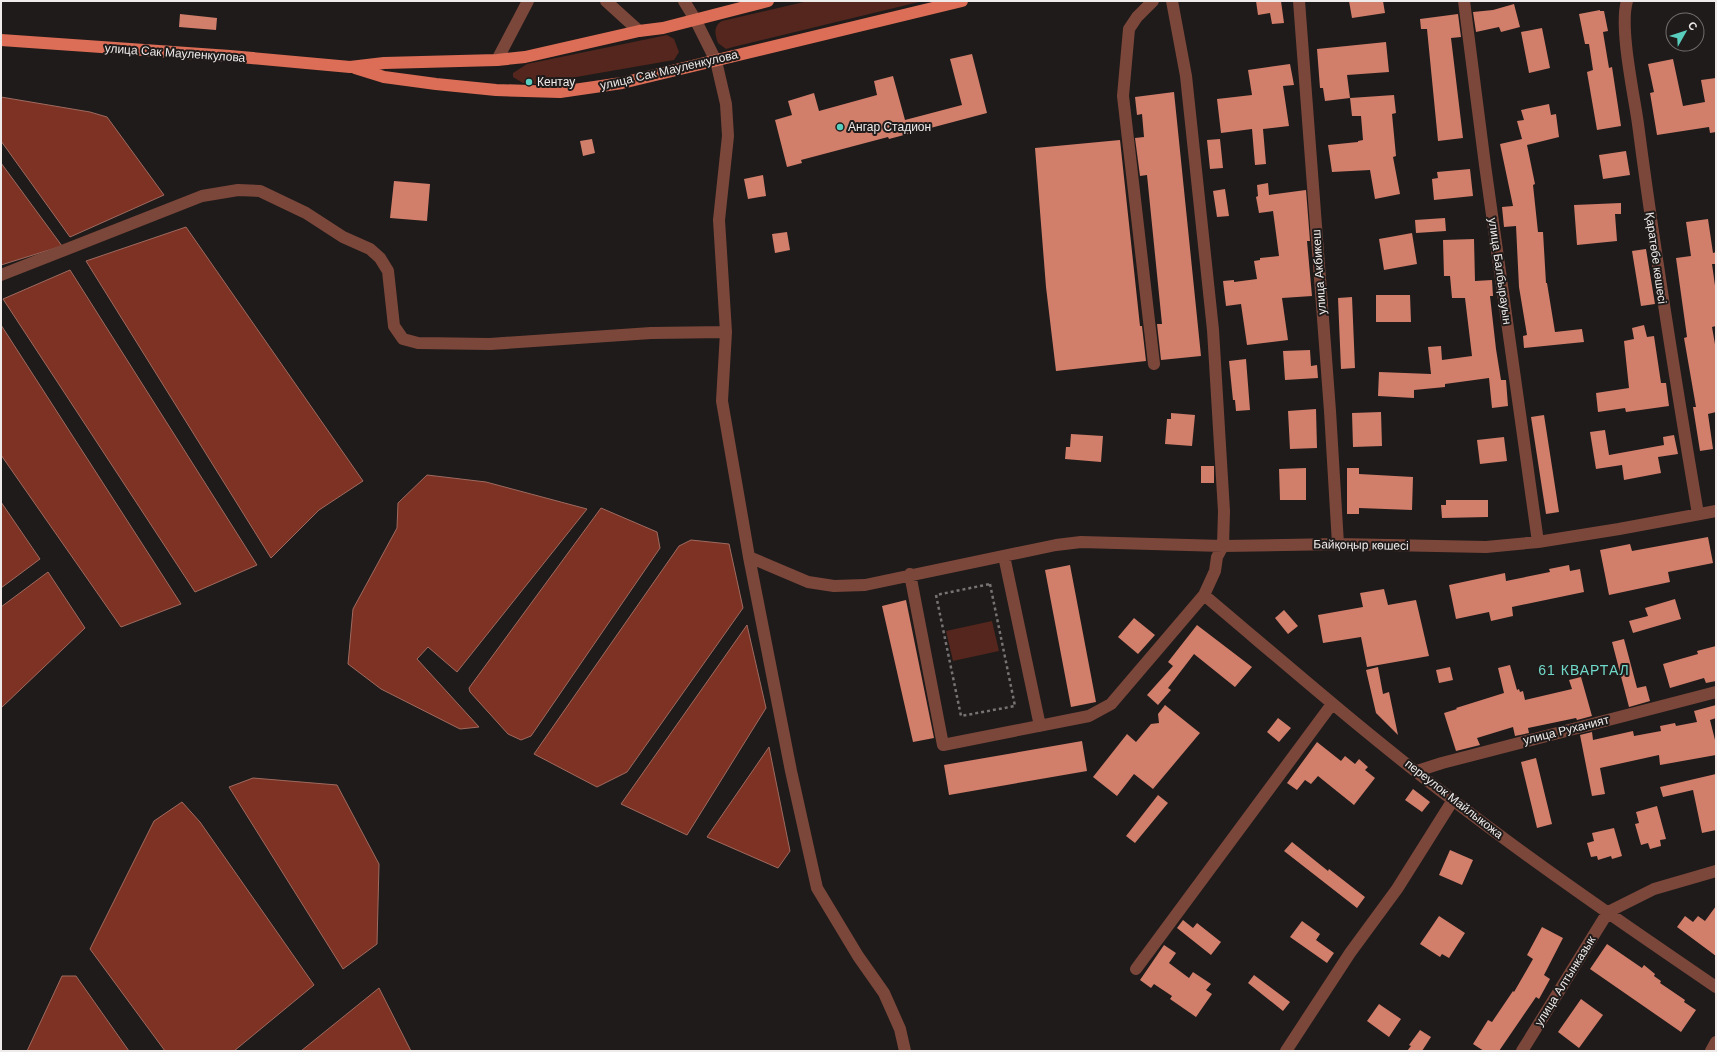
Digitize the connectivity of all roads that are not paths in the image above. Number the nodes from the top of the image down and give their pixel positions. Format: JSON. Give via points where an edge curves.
{"nodes":[{"id":1,"x":528,"y":1,"type":"edge"},
{"id":2,"x":606,"y":1,"type":"edge"},
{"id":3,"x":684,"y":1,"type":"edge"},
{"id":4,"x":768,"y":1,"type":"edge"},
{"id":5,"x":962,"y":1,"type":"edge"},
{"id":6,"x":1153,"y":1,"type":"edge"},
{"id":7,"x":1172,"y":1,"type":"edge"},
{"id":8,"x":1299,"y":1,"type":"edge"},
{"id":9,"x":1464,"y":1,"type":"edge"},
{"id":10,"x":1627,"y":1,"type":"edge"},
{"id":11,"x":695,"y":19,"type":"junction"},
{"id":12,"x":639,"y":31,"type":"junction"},
{"id":13,"x":1,"y":40,"type":"edge"},
{"id":14,"x":497,"y":60,"type":"junction"},
{"id":15,"x":716,"y":61,"type":"junction"},
{"id":16,"x":350,"y":67,"type":"junction"},
{"id":17,"x":1,"y":275,"type":"edge"},
{"id":18,"x":726,"y":332,"type":"junction"},
{"id":19,"x":1154,"y":364,"type":"dead end"},
{"id":20,"x":1716,"y":511,"type":"edge"},
{"id":21,"x":1698,"y":514,"type":"junction"},
{"id":22,"x":1538,"y":542,"type":"junction"},
{"id":23,"x":1338,"y":544,"type":"junction"},
{"id":24,"x":1223,"y":546,"type":"junction"},
{"id":25,"x":1004,"y":556,"type":"junction"},
{"id":26,"x":749,"y":557,"type":"junction"},
{"id":27,"x":910,"y":574,"type":"junction"},
{"id":28,"x":1204,"y":595,"type":"junction"},
{"id":29,"x":1716,"y":692,"type":"edge"},
{"id":30,"x":1332,"y":704,"type":"junction"},
{"id":31,"x":1040,"y":726,"type":"junction"},
{"id":32,"x":1417,"y":771,"type":"junction"},
{"id":33,"x":1452,"y":800,"type":"junction"},
{"id":34,"x":1716,"y":871,"type":"edge"},
{"id":35,"x":1608,"y":912,"type":"junction"},
{"id":36,"x":1136,"y":969,"type":"dead end"},
{"id":37,"x":1716,"y":987,"type":"edge"},
{"id":38,"x":1716,"y":1042,"type":"edge"},
{"id":39,"x":905,"y":1051,"type":"edge"},
{"id":40,"x":1286,"y":1051,"type":"edge"},
{"id":41,"x":1522,"y":1051,"type":"edge"},
{"id":42,"x":1711,"y":1051,"type":"edge"}],
"edges":[{"from":1,"to":14,"type":"street"},
{"from":2,"to":12,"type":"street"},
{"from":3,"to":11,"type":"street"},
{"from":4,"to":11,"type":"main road","name":"улица Сак Мауленкулова"},
{"from":5,"to":15,"type":"main road","name":"улица Сак Мауленкулова"},
{"from":6,"to":19,"type":"street","via":[[1129,29],[1123,96]]},
{"from":7,"to":24,"type":"street","via":[[1186,76],[1213,330],[1224,512]]},
{"from":8,"to":23,"type":"street","name":"улица Акбикеш"},
{"from":9,"to":22,"type":"street","name":"улица Балбырауын"},
{"from":10,"to":21,"type":"street","name":"Қаратөбе көшесі","via":[[1626,40],[1666,330]]},
{"from":11,"to":12,"type":"main road","name":"улица Сак Мауленкулова","via":[[663,28]]},
{"from":11,"to":15,"type":"street"},
{"from":12,"to":14,"type":"main road","name":"улица Сак Мауленкулова","via":[[525,57]]},
{"from":13,"to":16,"type":"main road","name":"улица Сак Мауленкулова"},
{"from":14,"to":16,"type":"main road","name":"улица Сак Мауленкулова","via":[[384,63]]},
{"from":15,"to":16,"type":"main road","name":"улица Сак Мауленкулова","via":[[622,83],[560,92],[496,90],[436,84],[384,77]]},
{"from":15,"to":18,"type":"street","via":[[726,104],[728,136],[719,220]]},
{"from":17,"to":18,"type":"street","via":[[202,196],[238,190],[260,191],[306,213],[343,237],[370,249],[380,258],[388,271],[394,326],[403,339],[418,343],[490,344],[651,333]]},
{"from":18,"to":26,"type":"street","via":[[722,401]]},
{"from":20,"to":21,"type":"street","name":"Байқоңыр көшесі"},
{"from":21,"to":22,"type":"street","name":"Байқоңыр көшесі"},
{"from":22,"to":23,"type":"street","name":"Байқоңыр көшесі","via":[[1486,547]]},
{"from":23,"to":24,"type":"street","name":"Байқоңыр көшесі"},
{"from":24,"to":25,"type":"street","name":"Байқоңыр көшесі","via":[[1081,542]]},
{"from":24,"to":28,"type":"street"},
{"from":25,"to":27,"type":"street","name":"Байқоңыр көшесі"},
{"from":25,"to":31,"type":"street"},
{"from":26,"to":27,"type":"street","name":"Байқоңыр көшесі","via":[[808,582],[834,586],[865,585]]},
{"from":26,"to":39,"type":"street","via":[[817,888],[858,956],[884,993],[900,1029]]},
{"from":27,"to":31,"type":"street","via":[[943,745]]},
{"from":28,"to":30,"type":"street","name":"переулок Майлыкожа"},
{"from":28,"to":31,"type":"street","via":[[1111,704],[1089,716]]},
{"from":29,"to":32,"type":"street","name":"улица Руханият"},
{"from":30,"to":32,"type":"street","name":"переулок Майлыкожа"},
{"from":30,"to":36,"type":"street"},
{"from":32,"to":33,"type":"street","name":"переулок Майлыкожа"},
{"from":33,"to":35,"type":"street","name":"переулок Майлыкожа"},
{"from":33,"to":40,"type":"street","via":[[1397,889],[1350,953]]},
{"from":34,"to":35,"type":"street","via":[[1654,889]]},
{"from":35,"to":37,"type":"street","name":"переулок Майлыкожа"},
{"from":35,"to":41,"type":"street","name":"улица Алтынказык"},
{"from":38,"to":42,"type":"street"}]}
